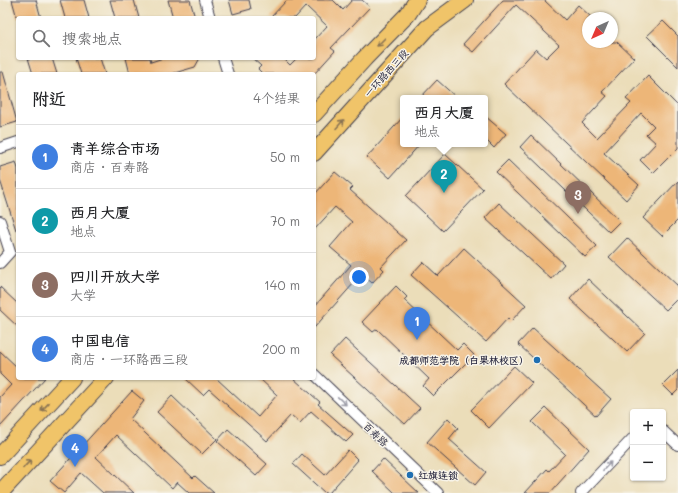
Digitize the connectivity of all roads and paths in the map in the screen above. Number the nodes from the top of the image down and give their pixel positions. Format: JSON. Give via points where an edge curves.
{"nodes":[{"id":1,"x":205,"y":0,"type":"edge"},
{"id":2,"x":417,"y":0,"type":"edge"},
{"id":3,"x":422,"y":0,"type":"edge"},
{"id":4,"x":448,"y":0,"type":"edge"},
{"id":5,"x":465,"y":0,"type":"edge"},
{"id":6,"x":408,"y":14,"type":"junction"},
{"id":7,"x":209,"y":16,"type":"edge"},
{"id":8,"x":427,"y":28,"type":"junction"},
{"id":9,"x":224,"y":60,"type":"edge"},
{"id":10,"x":227,"y":72,"type":"edge"},
{"id":11,"x":316,"y":112,"type":"edge"},
{"id":12,"x":16,"y":143,"type":"edge"},
{"id":13,"x":0,"y":148,"type":"edge"},
{"id":14,"x":316,"y":152,"type":"edge"},
{"id":15,"x":0,"y":221,"type":"edge"},
{"id":16,"x":0,"y":263,"type":"edge"},
{"id":17,"x":316,"y":376,"type":"edge"},
{"id":18,"x":70,"y":380,"type":"edge"},
{"id":19,"x":104,"y":380,"type":"edge"},
{"id":20,"x":666,"y":434,"type":"edge"},
{"id":21,"x":630,"y":441,"type":"edge"},
{"id":22,"x":678,"y":445,"type":"edge"},
{"id":23,"x":0,"y":456,"type":"edge"},
{"id":24,"x":0,"y":493,"type":"edge"},
{"id":25,"x":438,"y":493,"type":"edge"},
{"id":26,"x":581,"y":493,"type":"edge"}],
"edges":[{"from":1,"to":7,"type":"street"},
{"from":2,"to":6,"type":"main road"},
{"from":3,"to":6,"type":"main road"},
{"from":4,"to":8,"type":"main road"},
{"from":5,"to":8,"type":"main road","name":"一环路西三段"},
{"from":6,"to":11,"type":"main road","one_way":true},
{"from":14,"to":8,"type":"main road","name":"一环路西三段","one_way":true},
{"from":9,"to":10,"type":"street"},
{"from":12,"to":13,"type":"street"},
{"from":15,"to":16,"type":"street","via":[[10,252]]},
{"from":17,"to":25,"type":"street","name":"百寿路","one_way":true},
{"from":18,"to":23,"type":"main road","one_way":true},
{"from":24,"to":19,"type":"main road","one_way":true},
{"from":20,"to":22,"type":"street"},
{"from":26,"to":21,"type":"street","one_way":true}]}
